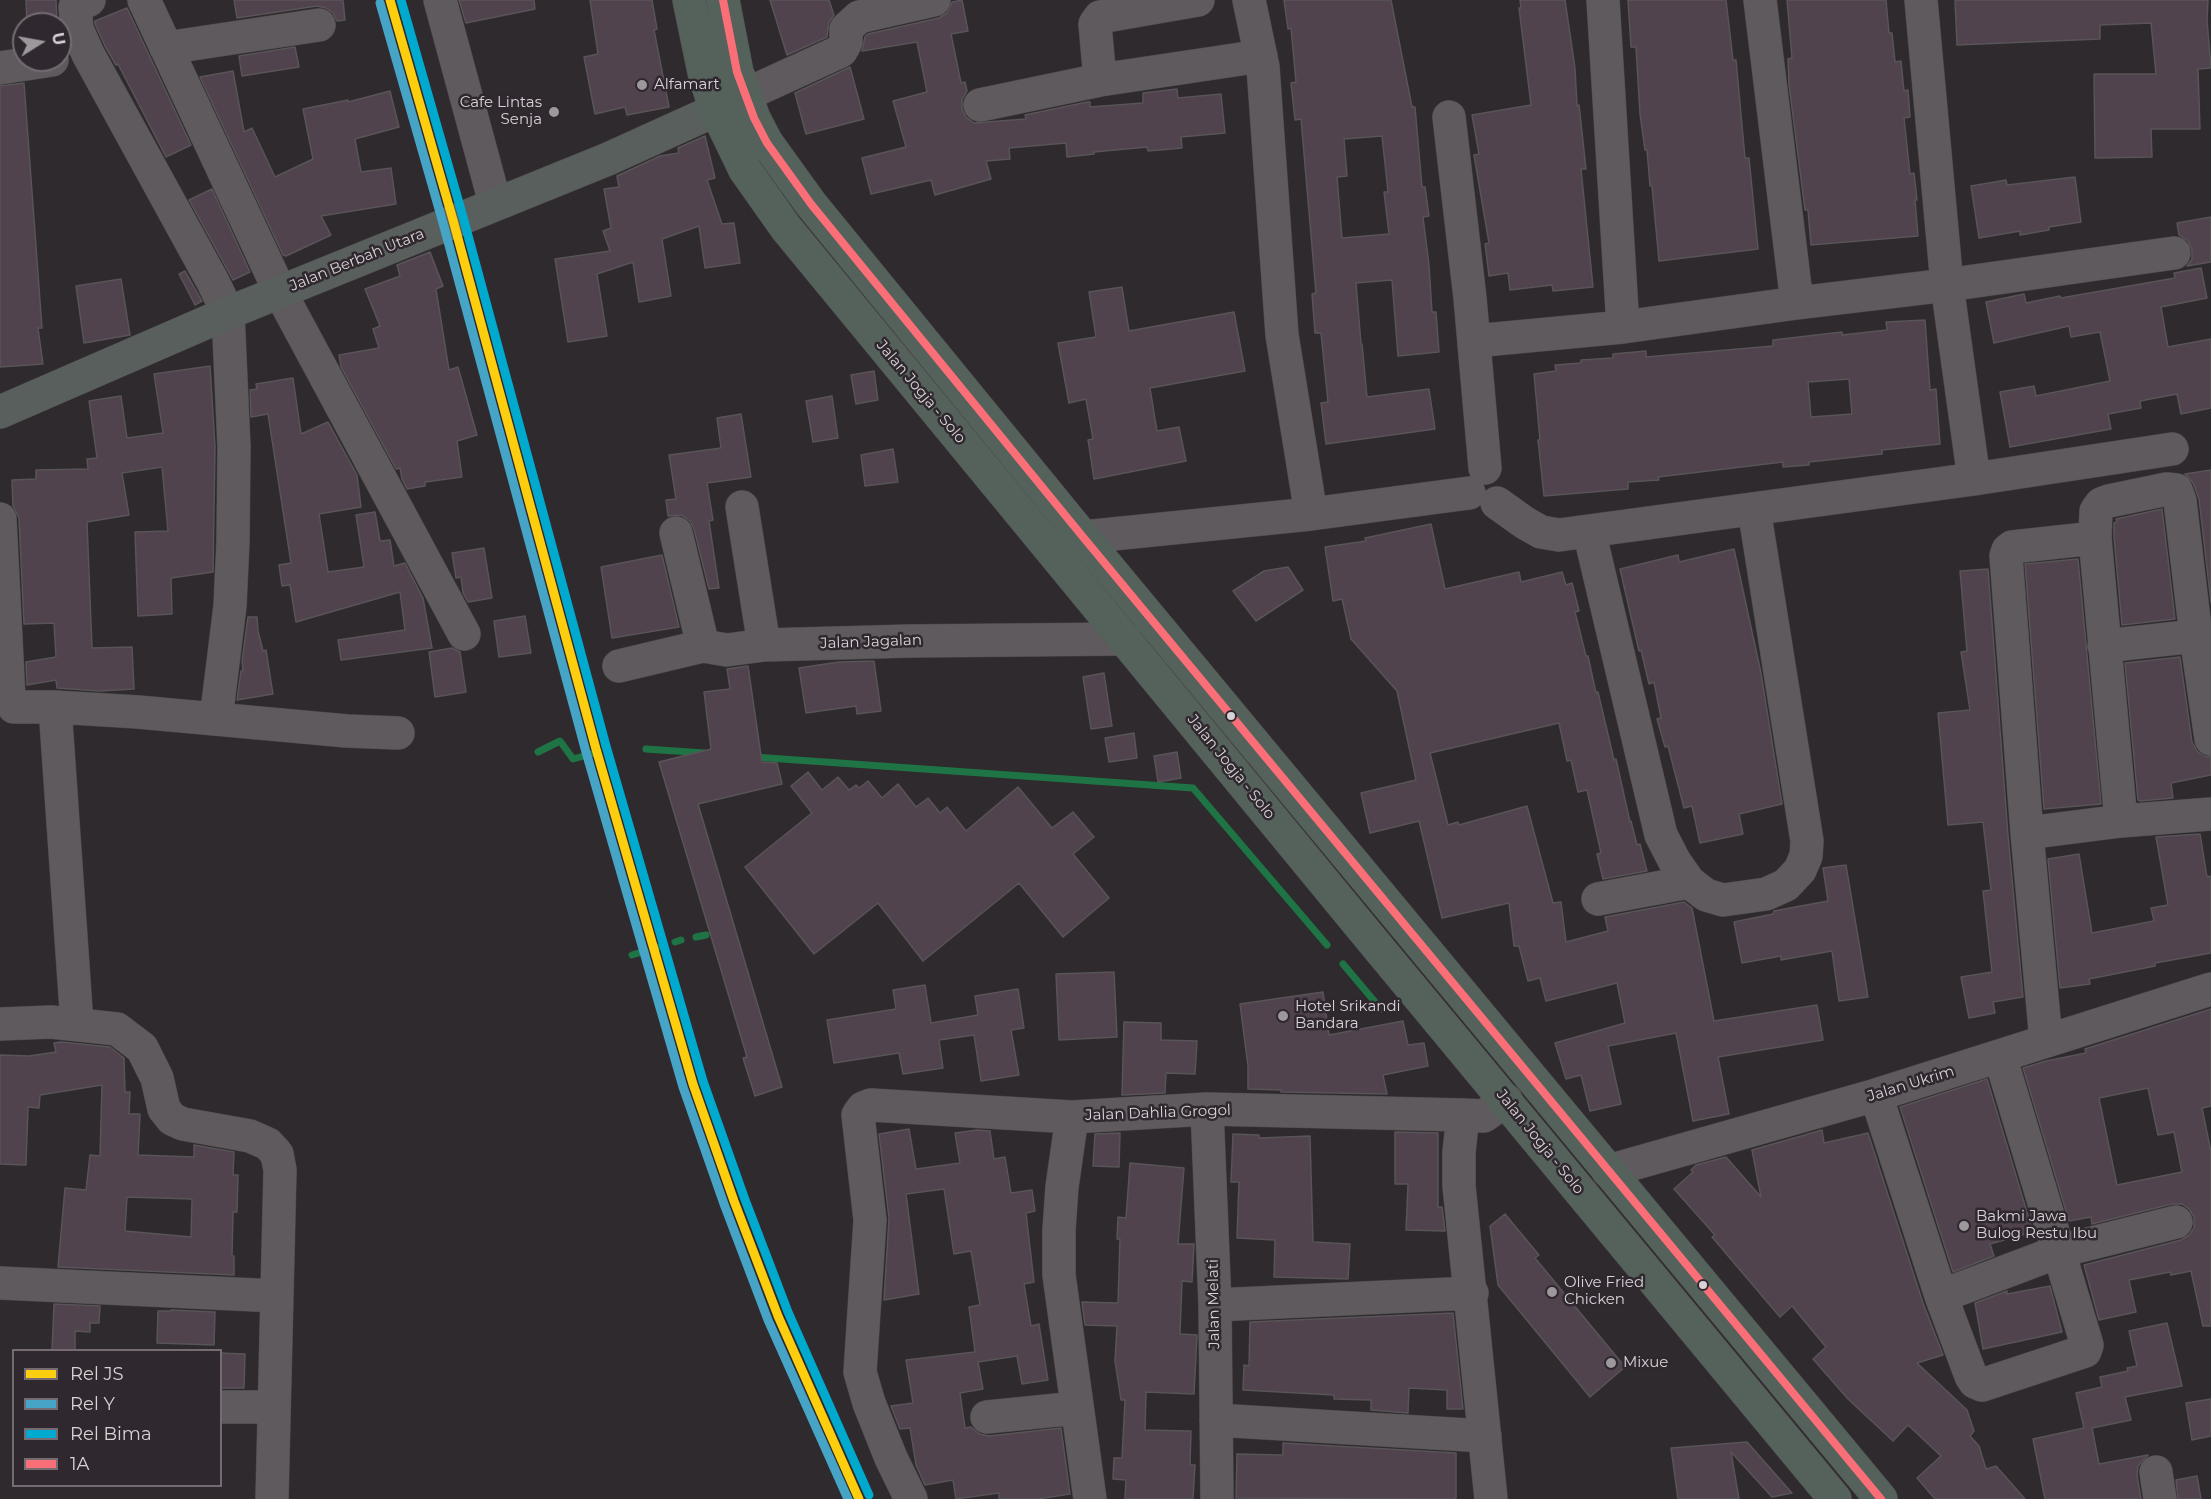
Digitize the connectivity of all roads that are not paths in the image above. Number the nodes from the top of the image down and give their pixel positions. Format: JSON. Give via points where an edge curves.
{"nodes":[{"id":1,"x":89,"y":0,"type":"edge"},
{"id":2,"x":144,"y":0,"type":"edge"},
{"id":3,"x":440,"y":0,"type":"edge"},
{"id":4,"x":689,"y":0,"type":"edge"},
{"id":5,"x":723,"y":0,"type":"edge"},
{"id":6,"x":934,"y":0,"type":"edge"},
{"id":7,"x":1198,"y":0,"type":"edge"},
{"id":8,"x":1250,"y":0,"type":"edge"},
{"id":9,"x":1603,"y":0,"type":"edge"},
{"id":10,"x":1760,"y":0,"type":"edge"},
{"id":11,"x":1920,"y":0,"type":"edge"},
{"id":12,"x":319,"y":25,"type":"dead end"},
{"id":13,"x":166,"y":48,"type":"junction"},
{"id":14,"x":1261,"y":56,"type":"junction"},
{"id":15,"x":74,"y":57,"type":"edge"},
{"id":16,"x":1100,"y":80,"type":"junction"},
{"id":17,"x":745,"y":95,"type":"junction"},
{"id":18,"x":980,"y":105,"type":"dead end"},
{"id":19,"x":716,"y":110,"type":"junction"},
{"id":20,"x":1449,"y":117,"type":"dead end"},
{"id":21,"x":495,"y":203,"type":"junction"},
{"id":22,"x":2174,"y":254,"type":"dead end"},
{"id":23,"x":1947,"y":285,"type":"junction"},
{"id":24,"x":280,"y":292,"type":"junction"},
{"id":25,"x":1797,"y":303,"type":"junction"},
{"id":26,"x":228,"y":313,"type":"junction"},
{"id":27,"x":1623,"y":327,"type":"junction"},
{"id":28,"x":1473,"y":341,"type":"junction"},
{"id":29,"x":0,"y":412,"type":"edge"},
{"id":30,"x":2172,"y":449,"type":"dead end"},
{"id":31,"x":1974,"y":479,"type":"junction"},
{"id":32,"x":1484,"y":488,"type":"junction"},
{"id":33,"x":742,"y":507,"type":"dead end"},
{"id":34,"x":1754,"y":509,"type":"junction"},
{"id":35,"x":1311,"y":514,"type":"junction"},
{"id":36,"x":0,"y":519,"type":"edge"},
{"id":37,"x":1589,"y":531,"type":"junction"},
{"id":38,"x":676,"y":533,"type":"dead end"},
{"id":39,"x":1083,"y":537,"type":"junction"},
{"id":40,"x":2095,"y":538,"type":"junction"},
{"id":41,"x":464,"y":634,"type":"dead end"},
{"id":42,"x":2196,"y":636,"type":"junction"},
{"id":43,"x":1125,"y":639,"type":"junction"},
{"id":44,"x":764,"y":645,"type":"junction"},
{"id":45,"x":703,"y":646,"type":"junction"},
{"id":46,"x":2104,"y":646,"type":"junction"},
{"id":47,"x":619,"y":666,"type":"dead end"},
{"id":48,"x":55,"y":707,"type":"junction"},
{"id":49,"x":216,"y":719,"type":"junction"},
{"id":50,"x":398,"y":733,"type":"dead end"},
{"id":51,"x":2211,"y":739,"type":"edge"},
{"id":52,"x":2211,"y":814,"type":"edge"},
{"id":53,"x":2121,"y":821,"type":"junction"},
{"id":54,"x":2027,"y":832,"type":"junction"},
{"id":55,"x":1689,"y":882,"type":"junction"},
{"id":56,"x":1598,"y":899,"type":"dead end"},
{"id":57,"x":1392,"y":910,"type":"junction"},
{"id":58,"x":1366,"y":933,"type":"junction"},
{"id":59,"x":2211,"y":989,"type":"edge"},
{"id":60,"x":0,"y":1024,"type":"edge"},
{"id":61,"x":77,"y":1024,"type":"junction"},
{"id":62,"x":2046,"y":1041,"type":"junction"},
{"id":63,"x":2000,"y":1056,"type":"junction"},
{"id":64,"x":1876,"y":1095,"type":"junction"},
{"id":65,"x":1506,"y":1100,"type":"junction"},
{"id":66,"x":1207,"y":1109,"type":"junction"},
{"id":67,"x":1463,"y":1115,"type":"junction"},
{"id":68,"x":1072,"y":1117,"type":"junction"},
{"id":69,"x":1608,"y":1171,"type":"junction"},
{"id":70,"x":2176,"y":1222,"type":"dead end"},
{"id":71,"x":2060,"y":1251,"type":"junction"},
{"id":72,"x":0,"y":1283,"type":"edge"},
{"id":73,"x":1472,"y":1293,"type":"junction"},
{"id":74,"x":278,"y":1296,"type":"junction"},
{"id":75,"x":1941,"y":1296,"type":"junction"},
{"id":76,"x":1215,"y":1305,"type":"junction"},
{"id":77,"x":222,"y":1407,"type":"edge"},
{"id":78,"x":273,"y":1407,"type":"junction"},
{"id":79,"x":1077,"y":1408,"type":"junction"},
{"id":80,"x":987,"y":1417,"type":"dead end"},
{"id":81,"x":1216,"y":1420,"type":"junction"},
{"id":82,"x":1485,"y":1436,"type":"junction"},
{"id":83,"x":272,"y":1499,"type":"edge"},
{"id":84,"x":911,"y":1499,"type":"edge"},
{"id":85,"x":1090,"y":1499,"type":"edge"},
{"id":86,"x":1217,"y":1499,"type":"edge"},
{"id":87,"x":1491,"y":1499,"type":"edge"},
{"id":88,"x":1835,"y":1499,"type":"edge"},
{"id":89,"x":1881,"y":1499,"type":"edge"}],
"edges":[{"from":1,"to":15,"type":"street","via":[[75,7]]},
{"from":2,"to":13,"type":"street"},
{"from":3,"to":21,"type":"street"},
{"from":4,"to":19,"type":"highway","name":"Jalan Jogja - Solo"},
{"from":5,"to":17,"type":"highway"},
{"from":6,"to":17,"type":"street","via":[[858,17],[846,29],[841,51]]},
{"from":7,"to":16,"type":"street","via":[[1100,17],[1095,24]]},
{"from":8,"to":14,"type":"street"},
{"from":9,"to":27,"type":"street"},
{"from":10,"to":25,"type":"street"},
{"from":11,"to":23,"type":"street"},
{"from":12,"to":13,"type":"street"},
{"from":13,"to":24,"type":"street"},
{"from":14,"to":16,"type":"street"},
{"from":14,"to":35,"type":"street","via":[[1282,336]]},
{"from":15,"to":26,"type":"street","via":[[213,282]]},
{"from":16,"to":18,"type":"street"},
{"from":17,"to":39,"type":"highway","via":[[767,143],[811,204]]},
{"from":19,"to":21,"type":"main road","name":"Jalan Berbah Utara","via":[[608,159]]},
{"from":19,"to":43,"type":"highway","name":"Jalan Jogja - Solo","via":[[746,170],[786,228]]},
{"from":20,"to":28,"type":"street"},
{"from":21,"to":24,"type":"main road","name":"Jalan Berbah Utara"},
{"from":22,"to":23,"type":"street"},
{"from":23,"to":25,"type":"street"},
{"from":23,"to":31,"type":"street"},
{"from":24,"to":26,"type":"main road","name":"Jalan Berbah Utara"},
{"from":24,"to":41,"type":"street"},
{"from":25,"to":27,"type":"street"},
{"from":26,"to":29,"type":"main road","name":"Jalan Berbah Utara"},
{"from":26,"to":49,"type":"street","via":[[234,447],[233,541],[230,606]]},
{"from":27,"to":28,"type":"street"},
{"from":28,"to":32,"type":"street"},
{"from":30,"to":31,"type":"street"},
{"from":31,"to":34,"type":"street"},
{"from":32,"to":35,"type":"street"},
{"from":32,"to":37,"type":"street","via":[[1525,524],[1541,532],[1559,535]]},
{"from":33,"to":44,"type":"street"},
{"from":34,"to":37,"type":"street"},
{"from":34,"to":55,"type":"street","via":[[1807,841],[1806,856],[1800,870],[1786,885],[1766,894],[1723,900],[1706,895]]},
{"from":35,"to":39,"type":"street"},
{"from":36,"to":48,"type":"street","via":[[9,698],[19,709]]},
{"from":37,"to":55,"type":"street","via":[[1661,835]]},
{"from":38,"to":45,"type":"street"},
{"from":39,"to":57,"type":"highway"},
{"from":40,"to":42,"type":"street","via":[[2096,511],[2101,504],[2176,490]]},
{"from":40,"to":46,"type":"street"},
{"from":40,"to":54,"type":"street","via":[[2012,547],[2006,556]]},
{"from":42,"to":46,"type":"street"},
{"from":42,"to":51,"type":"street"},
{"from":43,"to":44,"type":"street","name":"Jalan Jagalan"},
{"from":43,"to":58,"type":"highway","name":"Jalan Jogja - Solo"},
{"from":44,"to":45,"type":"street","name":"Jalan Jagalan","via":[[727,650]]},
{"from":45,"to":47,"type":"street","name":"Jalan Jagalan"},
{"from":46,"to":53,"type":"street"},
{"from":48,"to":49,"type":"street"},
{"from":48,"to":61,"type":"street"},
{"from":49,"to":50,"type":"street"},
{"from":52,"to":53,"type":"street"},
{"from":53,"to":54,"type":"street"},
{"from":54,"to":62,"type":"street"},
{"from":55,"to":56,"type":"street"},
{"from":57,"to":58,"type":"highway"},
{"from":57,"to":69,"type":"highway"},
{"from":58,"to":65,"type":"highway","name":"Jalan Jogja - Solo"},
{"from":59,"to":62,"type":"street","name":"Jalan Ukrim"},
{"from":60,"to":61,"type":"street"},
{"from":61,"to":74,"type":"street","via":[[117,1029],[142,1048],[157,1077],[164,1108],[172,1119],[250,1136],[268,1144],[277,1154]]},
{"from":62,"to":63,"type":"street","name":"Jalan Ukrim"},
{"from":63,"to":64,"type":"street","name":"Jalan Ukrim"},
{"from":63,"to":71,"type":"street"},
{"from":64,"to":69,"type":"street","name":"Jalan Ukrim"},
{"from":64,"to":75,"type":"street"},
{"from":65,"to":67,"type":"street","name":"Jalan Dahlia Grogol","via":[[1484,1116]]},
{"from":65,"to":88,"type":"highway","name":"Jalan Jogja - Solo"},
{"from":66,"to":67,"type":"street","name":"Jalan Dahlia Grogol"},
{"from":66,"to":68,"type":"street","name":"Jalan Dahlia Grogol"},
{"from":66,"to":76,"type":"street","name":"Jalan Melati"},
{"from":67,"to":73,"type":"street","via":[[1460,1186]]},
{"from":68,"to":79,"type":"street","via":[[1062,1187],[1059,1253],[1062,1306]]},
{"from":68,"to":84,"type":"street","name":"Jalan Dahlia Grogol","via":[[871,1105],[858,1116],[870,1220],[860,1372],[873,1414]]},
{"from":69,"to":89,"type":"highway"},
{"from":70,"to":71,"type":"street"},
{"from":71,"to":75,"type":"street"},
{"from":71,"to":75,"type":"street","via":[[2087,1345],[2085,1351],[1983,1385],[1975,1382]]},
{"from":72,"to":74,"type":"street"},
{"from":73,"to":76,"type":"street"},
{"from":73,"to":82,"type":"street"},
{"from":74,"to":78,"type":"street"},
{"from":76,"to":81,"type":"street","name":"Jalan Melati"},
{"from":77,"to":78,"type":"street"},
{"from":78,"to":83,"type":"street"},
{"from":79,"to":80,"type":"street"},
{"from":79,"to":85,"type":"street"},
{"from":81,"to":82,"type":"street"},
{"from":81,"to":86,"type":"street","name":"Jalan Melati"},
{"from":82,"to":87,"type":"street"}]}
